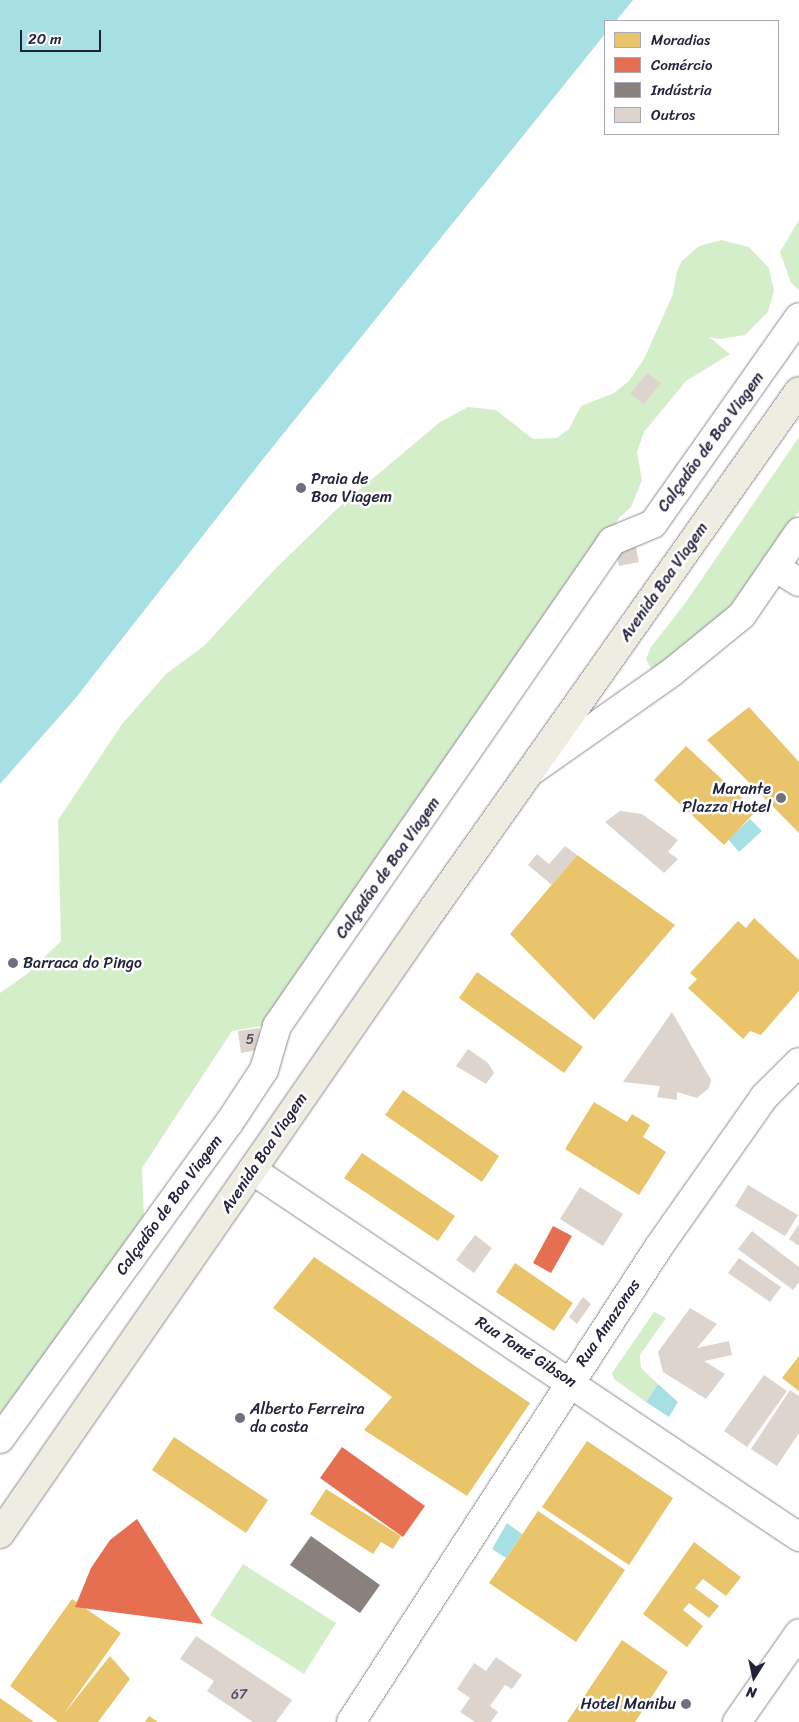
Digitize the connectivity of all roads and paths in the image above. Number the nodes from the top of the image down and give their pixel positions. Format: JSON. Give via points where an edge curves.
{"nodes":[{"id":1,"x":799,"y":317,"type":"edge"},
{"id":2,"x":799,"y":391,"type":"edge"},
{"id":3,"x":799,"y":532,"type":"edge"},
{"id":4,"x":774,"y":567,"type":"junction"},
{"id":5,"x":799,"y":582,"type":"edge"},
{"id":6,"x":528,"y":773,"type":"junction"},
{"id":7,"x":799,"y":1062,"type":"edge"},
{"id":8,"x":252,"y":1170,"type":"junction"},
{"id":9,"x":570,"y":1380,"type":"junction"},
{"id":10,"x":0,"y":1439,"type":"edge"},
{"id":11,"x":0,"y":1534,"type":"edge"},
{"id":12,"x":799,"y":1537,"type":"edge"},
{"id":13,"x":799,"y":1633,"type":"edge"},
{"id":14,"x":352,"y":1722,"type":"edge"},
{"id":15,"x":737,"y":1722,"type":"edge"}],
"edges":[{"from":1,"to":10,"type":"street","name":"Calçadão de Boa Viagem","via":[[653,524],[612,541],[277,1026],[264,1070],[229,1122]]},
{"from":2,"to":6,"type":"main road","name":"Avenida Boa Viagem"},
{"from":3,"to":4,"type":"street","name":"Avenida Boa Viagem"},
{"from":4,"to":5,"type":"street"},
{"from":4,"to":6,"type":"street","name":"Avenida Boa Viagem","via":[[742,615],[714,640]]},
{"from":6,"to":8,"type":"main road","name":"Avenida Boa Viagem"},
{"from":7,"to":9,"type":"street","name":"Rua Amazonas","via":[[764,1097]]},
{"from":8,"to":9,"type":"street","name":"Rua Tomé Gibson"},
{"from":8,"to":11,"type":"main road","name":"Avenida Boa Viagem"},
{"from":9,"to":12,"type":"street","name":"Rua Tomé Gibson"},
{"from":9,"to":14,"type":"street","name":"Rua Amazonas"},
{"from":13,"to":15,"type":"street"}]}
